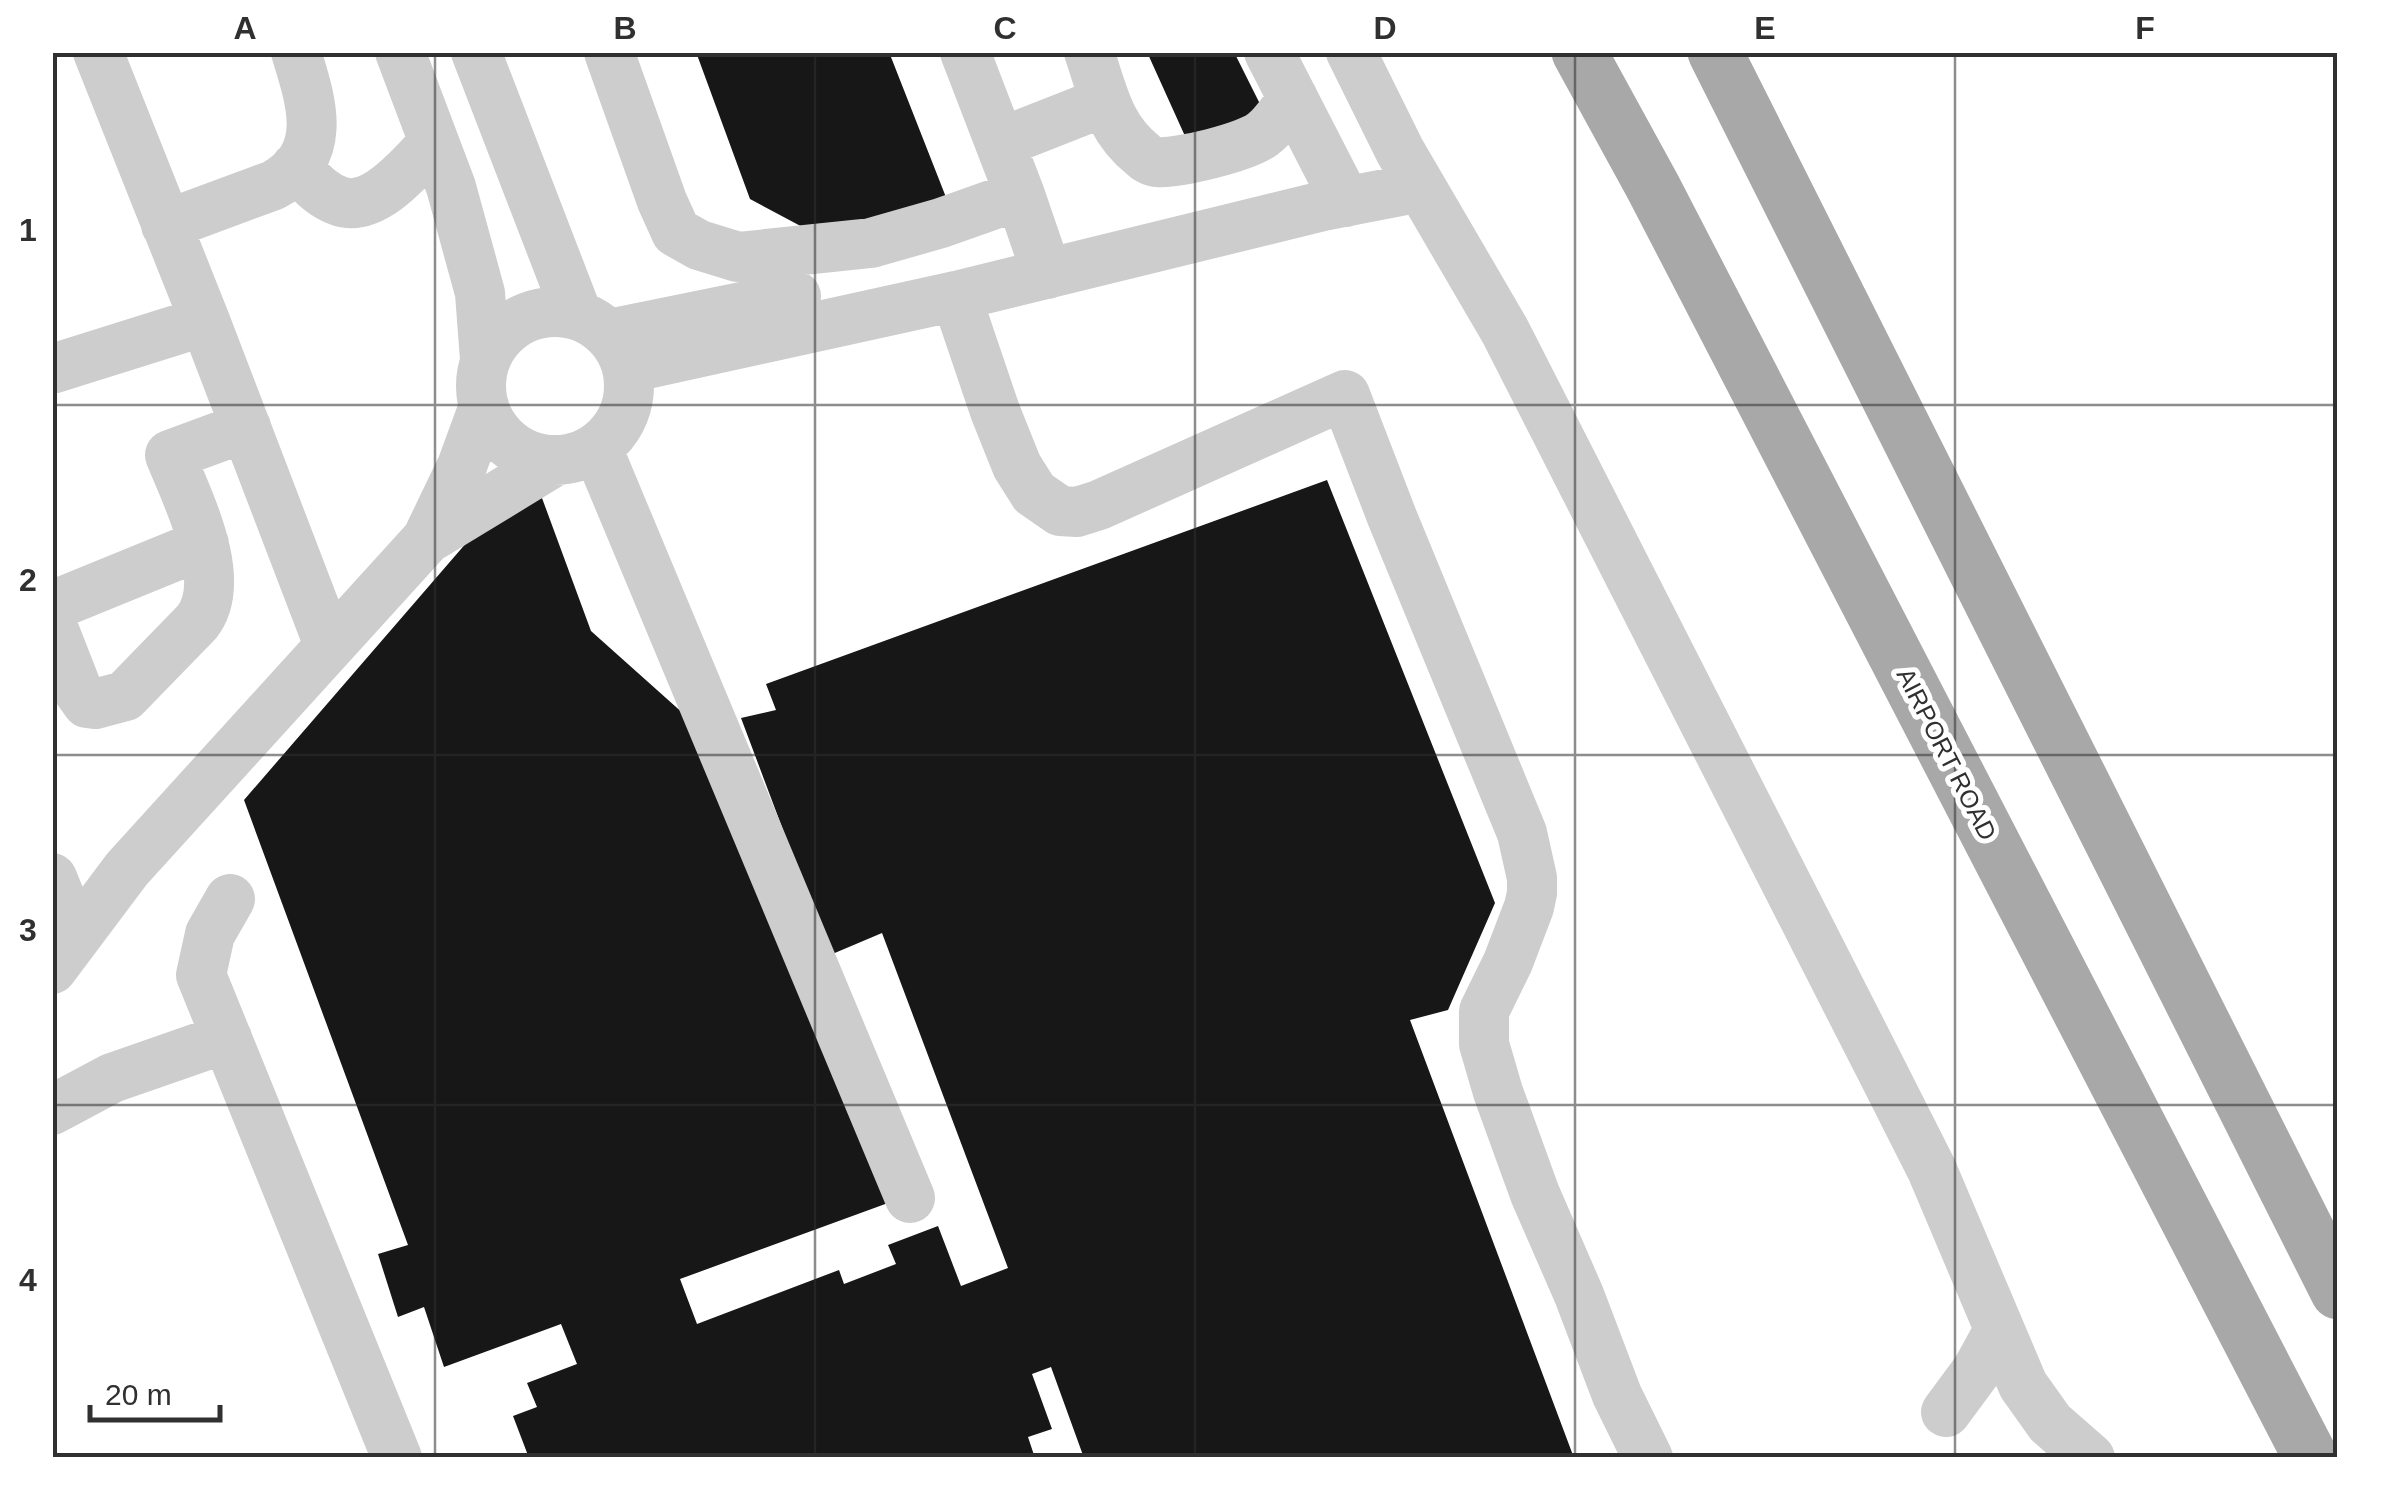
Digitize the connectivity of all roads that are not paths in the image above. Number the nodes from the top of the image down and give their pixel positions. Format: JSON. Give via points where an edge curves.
{"nodes":[{"id":1,"x":98,"y":52,"type":"edge"},
{"id":2,"x":296,"y":52,"type":"edge"},
{"id":3,"x":400,"y":52,"type":"edge"},
{"id":4,"x":476,"y":52,"type":"edge"},
{"id":5,"x":573,"y":52,"type":"edge"},
{"id":6,"x":610,"y":52,"type":"edge"},
{"id":7,"x":965,"y":52,"type":"edge"},
{"id":8,"x":1089,"y":52,"type":"edge"},
{"id":9,"x":1269,"y":52,"type":"edge"},
{"id":10,"x":1351,"y":52,"type":"edge"},
{"id":11,"x":1579,"y":52,"type":"edge"},
{"id":12,"x":1715,"y":52,"type":"edge"},
{"id":13,"x":1293,"y":98,"type":"junction"},
{"id":14,"x":1104,"y":102,"type":"junction"},
{"id":15,"x":434,"y":142,"type":"junction"},
{"id":16,"x":1000,"y":143,"type":"junction"},
{"id":17,"x":296,"y":167,"type":"junction"},
{"id":18,"x":1410,"y":169,"type":"junction"},
{"id":19,"x":1338,"y":186,"type":"junction"},
{"id":20,"x":1020,"y":195,"type":"junction"},
{"id":21,"x":166,"y":225,"type":"junction"},
{"id":22,"x":699,"y":245,"type":"junction"},
{"id":23,"x":1041,"y":258,"type":"junction"},
{"id":24,"x":956,"y":296,"type":"junction"},
{"id":25,"x":205,"y":321,"type":"junction"},
{"id":26,"x":605,"y":338,"type":"junction"},
{"id":27,"x":52,"y":369,"type":"edge"},
{"id":28,"x":484,"y":383,"type":"junction"},
{"id":29,"x":246,"y":427,"type":"junction"},
{"id":30,"x":576,"y":454,"type":"junction"},
{"id":31,"x":427,"y":539,"type":"junction"},
{"id":32,"x":204,"y":544,"type":"junction"},
{"id":33,"x":52,"y":606,"type":"edge"},
{"id":34,"x":52,"y":625,"type":"edge"},
{"id":35,"x":329,"y":645,"type":"junction"},
{"id":36,"x":52,"y":878,"type":"edge"},
{"id":37,"x":230,"y":899,"type":"dead end"},
{"id":38,"x":64,"y":952,"type":"edge"},
{"id":39,"x":226,"y":1038,"type":"junction"},
{"id":40,"x":52,"y":1110,"type":"edge"},
{"id":41,"x":910,"y":1198,"type":"dead end"},
{"id":42,"x":2338,"y":1292,"type":"edge"},
{"id":43,"x":1999,"y":1330,"type":"junction"},
{"id":44,"x":1946,"y":1412,"type":"dead end"},
{"id":45,"x":397,"y":1458,"type":"edge"},
{"id":46,"x":1648,"y":1458,"type":"edge"},
{"id":47,"x":2090,"y":1458,"type":"edge"},
{"id":48,"x":2311,"y":1458,"type":"edge"}],
"edges":[{"from":1,"to":21,"type":"lane"},
{"from":2,"to":17,"type":"lane","via":[[313,116],[310,141]]},
{"from":3,"to":15,"type":"lane"},
{"from":4,"to":26,"type":"lane"},
{"from":5,"to":22,"type":"lane","via":[[624,193],[646,230],[672,246]]},
{"from":6,"to":22,"type":"lane","via":[[676,232]]},
{"from":7,"to":16,"type":"lane"},
{"from":8,"to":14,"type":"lane"},
{"from":9,"to":13,"type":"lane"},
{"from":10,"to":18,"type":"lane"},
{"from":11,"to":48,"type":"main road","name":"AIRPORT ROAD"},
{"from":12,"to":42,"type":"main road"},
{"from":13,"to":14,"type":"lane","via":[[1262,136],[1211,155],[1155,162],[1135,148]]},
{"from":13,"to":19,"type":"lane"},
{"from":14,"to":16,"type":"lane"},
{"from":15,"to":17,"type":"lane","via":[[398,180],[360,202],[342,203],[320,192]]},
{"from":15,"to":28,"type":"lane","via":[[480,293]]},
{"from":16,"to":20,"type":"lane"},
{"from":17,"to":21,"type":"lane","via":[[274,186]]},
{"from":18,"to":19,"type":"lane"},
{"from":18,"to":43,"type":"lane","via":[[1504,331],[1850,1006],[1932,1170]]},
{"from":19,"to":23,"type":"lane"},
{"from":20,"to":22,"type":"lane","via":[[871,243],[738,257]]},
{"from":20,"to":23,"type":"lane"},
{"from":21,"to":25,"type":"lane"},
{"from":23,"to":24,"type":"lane"},
{"from":23,"to":26,"type":"lane","via":[[949,266]]},
{"from":24,"to":26,"type":"lane"},
{"from":24,"to":46,"type":"lane","via":[[1018,466],[1034,493],[1060,511],[1077,512],[1116,497],[1345,394],[1522,834],[1532,894],[1484,1011],[1484,1044],[1535,1194]]},
{"from":25,"to":27,"type":"lane"},
{"from":25,"to":29,"type":"lane"},
{"from":26,"to":28,"type":"lane","via":[[555,311],[532,314],[496,340]]},
{"from":26,"to":30,"type":"lane","via":[[630,391],[625,413],[614,432]]},
{"from":28,"to":30,"type":"lane","via":[[494,428],[510,445],[530,456]]},
{"from":28,"to":31,"type":"lane","via":[[462,466]]},
{"from":29,"to":32,"type":"lane","via":[[170,455]]},
{"from":29,"to":35,"type":"lane"},
{"from":30,"to":31,"type":"lane"},
{"from":30,"to":41,"type":"lane"},
{"from":31,"to":35,"type":"lane"},
{"from":32,"to":33,"type":"lane"},
{"from":32,"to":34,"type":"lane","via":[[210,596],[204,613],[125,696],[87,703]]},
{"from":35,"to":38,"type":"lane","via":[[127,870]]},
{"from":36,"to":38,"type":"lane"},
{"from":37,"to":39,"type":"lane","via":[[210,934],[201,975]]},
{"from":39,"to":40,"type":"lane","via":[[112,1078]]},
{"from":39,"to":45,"type":"lane"},
{"from":43,"to":44,"type":"lane"},
{"from":43,"to":47,"type":"lane","via":[[2022,1385],[2050,1423]]}]}
